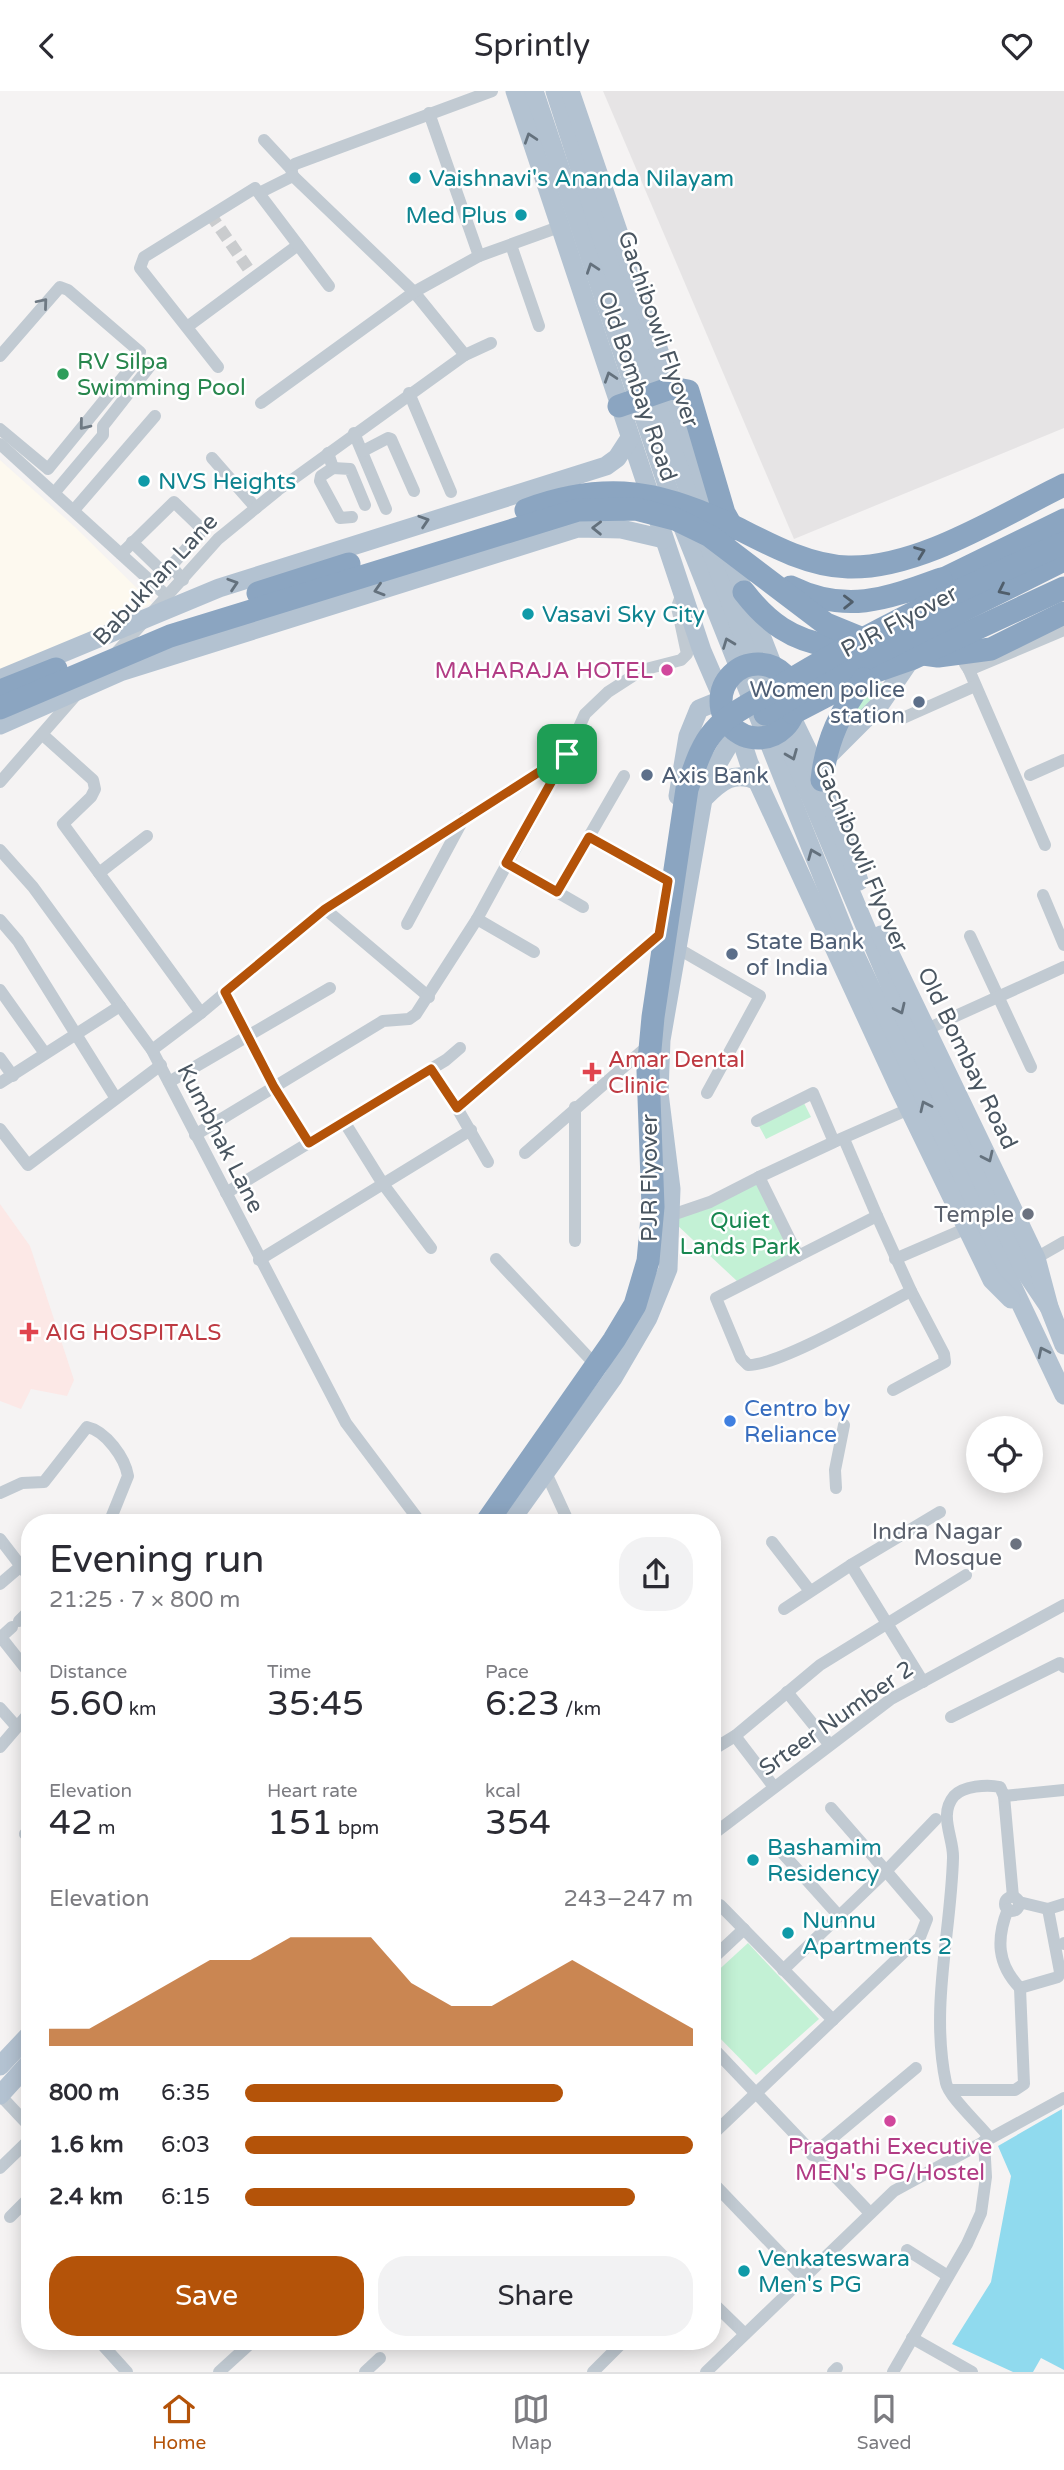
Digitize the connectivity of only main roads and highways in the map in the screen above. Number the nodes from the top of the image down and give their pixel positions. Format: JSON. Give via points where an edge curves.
{"nodes":[{"id":1,"x":515,"y":91,"type":"edge"},
{"id":2,"x":534,"y":91,"type":"edge"},
{"id":3,"x":555,"y":91,"type":"edge"},
{"id":4,"x":570,"y":91,"type":"edge"},
{"id":5,"x":670,"y":388,"type":"junction"},
{"id":6,"x":619,"y":406,"type":"junction"},
{"id":7,"x":630,"y":437,"type":"junction"},
{"id":8,"x":1064,"y":485,"type":"edge"},
{"id":9,"x":1064,"y":520,"type":"edge"},
{"id":10,"x":664,"y":538,"type":"junction"},
{"id":11,"x":1064,"y":543,"type":"edge"},
{"id":12,"x":1064,"y":560,"type":"edge"},
{"id":13,"x":941,"y":579,"type":"junction"},
{"id":14,"x":1064,"y":588,"type":"edge"},
{"id":15,"x":744,"y":592,"type":"junction"},
{"id":16,"x":1064,"y":613,"type":"edge"},
{"id":17,"x":831,"y":646,"type":"junction"},
{"id":18,"x":911,"y":659,"type":"junction"},
{"id":19,"x":777,"y":670,"type":"junction"},
{"id":20,"x":868,"y":674,"type":"junction"},
{"id":21,"x":0,"y":679,"type":"edge"},
{"id":22,"x":0,"y":691,"type":"edge"},
{"id":23,"x":721,"y":698,"type":"junction"},
{"id":24,"x":0,"y":708,"type":"edge"},
{"id":25,"x":792,"y":714,"type":"junction"},
{"id":26,"x":0,"y":725,"type":"edge"},
{"id":27,"x":738,"y":732,"type":"junction"},
{"id":28,"x":823,"y":770,"type":"junction"},
{"id":29,"x":758,"y":781,"type":"junction"},
{"id":30,"x":703,"y":799,"type":"junction"},
{"id":31,"x":855,"y":873,"type":"junction"},
{"id":32,"x":812,"y":895,"type":"junction"},
{"id":33,"x":1022,"y":1269,"type":"junction"},
{"id":34,"x":1022,"y":1310,"type":"junction"},
{"id":35,"x":1064,"y":1345,"type":"edge"},
{"id":36,"x":1064,"y":1395,"type":"edge"},
{"id":37,"x":481,"y":1514,"type":"edge"},
{"id":38,"x":492,"y":1514,"type":"edge"},
{"id":39,"x":504,"y":1514,"type":"edge"},
{"id":40,"x":516,"y":1514,"type":"edge"},
{"id":41,"x":21,"y":2044,"type":"edge"},
{"id":42,"x":0,"y":2066,"type":"edge"},
{"id":43,"x":21,"y":2072,"type":"edge"},
{"id":44,"x":0,"y":2095,"type":"edge"}],
"edges":[{"from":6,"to":1,"type":"main road","name":"Old Bombay Road","one_way":true},
{"from":33,"to":2,"type":"main road","name":"Gachibowli Flyover","one_way":true,"via":[[876,1004],[734,658],[640,408]]},
{"from":3,"to":33,"type":"main road","name":"Gachibowli Flyover","one_way":true,"via":[[692,501],[751,656],[874,951]]},
{"from":4,"to":5,"type":"main road"},
{"from":5,"to":6,"type":"highway"},
{"from":5,"to":13,"type":"highway","one_way":true,"via":[[688,391],[724,513],[761,567],[783,583],[827,602],[857,602]]},
{"from":5,"to":15,"type":"main road"},
{"from":6,"to":7,"type":"main road","name":"Old Bombay Road"},
{"from":7,"to":10,"type":"main road","name":"Old Bombay Road"},
{"from":21,"to":7,"type":"main road","one_way":true,"via":[[172,601],[606,466]]},
{"from":22,"to":8,"type":"highway","one_way":true,"via":[[205,610],[500,520],[563,496],[625,492],[663,500],[706,513],[800,558],[848,567],[894,563]]},
{"from":9,"to":13,"type":"highway"},
{"from":10,"to":23,"type":"main road","name":"Old Bombay Road"},
{"from":10,"to":26,"type":"main road","one_way":true,"via":[[621,529],[578,528],[120,671]]},
{"from":11,"to":38,"type":"highway","name":"PJR Flyover","via":[[960,588],[805,671],[713,732],[687,789],[653,1017],[648,1071],[653,1207],[648,1261],[635,1305],[614,1340]]},
{"from":12,"to":39,"type":"highway","name":"PJR Flyover","one_way":true,"via":[[807,688],[725,738],[702,773],[677,914],[657,1123],[664,1191],[659,1269],[631,1332]]},
{"from":13,"to":17,"type":"highway"},
{"from":14,"to":18,"type":"highway"},
{"from":15,"to":17,"type":"highway","via":[[761,615],[783,632]]},
{"from":15,"to":19,"type":"main road"},
{"from":16,"to":24,"type":"highway","via":[[991,649],[939,656],[887,649],[825,624],[710,536],[675,519],[636,509],[578,510],[170,636]]},
{"from":17,"to":19,"type":"highway"},
{"from":18,"to":20,"type":"highway"},
{"from":18,"to":28,"type":"main road","via":[[881,703]]},
{"from":19,"to":23,"type":"highway","via":[[756,664],[743,667],[733,673]]},
{"from":19,"to":25,"type":"highway","via":[[793,690]]},
{"from":20,"to":25,"type":"highway"},
{"from":20,"to":28,"type":"highway","via":[[841,713]]},
{"from":23,"to":27,"type":"highway","via":[[724,717]]},
{"from":23,"to":37,"type":"main road","via":[[699,709],[688,736],[642,1051],[644,1218],[639,1261],[623,1304],[590,1359]]},
{"from":25,"to":27,"type":"highway","via":[[771,736],[749,737]]},
{"from":25,"to":28,"type":"main road","name":"Old Bombay Road"},
{"from":27,"to":29,"type":"main road"},
{"from":27,"to":30,"type":"main road","via":[[711,775]]},
{"from":28,"to":31,"type":"main road","name":"Old Bombay Road"},
{"from":29,"to":30,"type":"main road","via":[[744,775],[729,777]]},
{"from":29,"to":32,"type":"main road"},
{"from":30,"to":40,"type":"main road","via":[[661,1039],[659,1093],[671,1216],[668,1269],[648,1318],[613,1378]]},
{"from":31,"to":32,"type":"main road"},
{"from":31,"to":33,"type":"main road","name":"Old Bombay Road","one_way":true,"via":[[928,1029]]},
{"from":32,"to":34,"type":"main road","via":[[992,1280]]},
{"from":33,"to":34,"type":"main road","name":"Gachibowli Flyover"},
{"from":33,"to":35,"type":"main road","name":"Gachibowli Flyover","via":[[1049,1307]]},
{"from":36,"to":34,"type":"main road","name":"Gachibowli Flyover","one_way":true},
{"from":41,"to":42,"type":"main road"},
{"from":43,"to":44,"type":"main road"}]}
